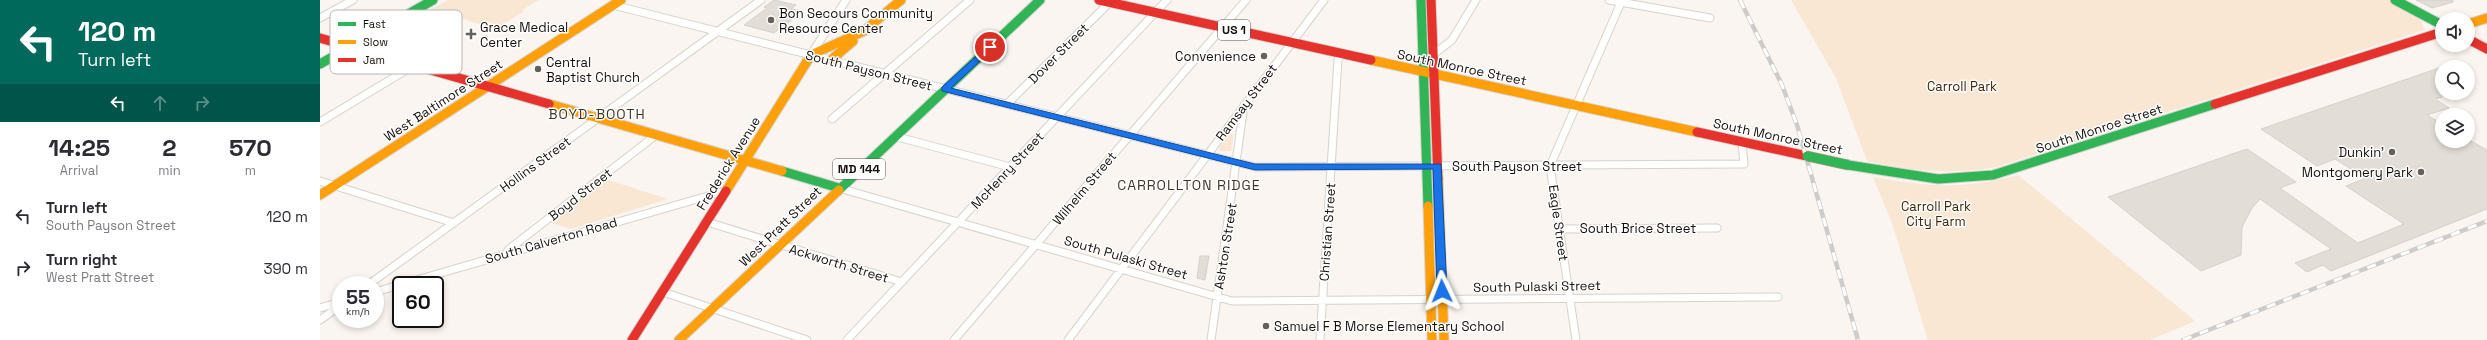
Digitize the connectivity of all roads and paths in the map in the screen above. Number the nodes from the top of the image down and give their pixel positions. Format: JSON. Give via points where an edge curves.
{"nodes":[{"id":1,"x":353,"y":0,"type":"edge"},
{"id":2,"x":433,"y":0,"type":"edge"},
{"id":3,"x":761,"y":0,"type":"edge"},
{"id":4,"x":846,"y":0,"type":"edge"},
{"id":5,"x":901,"y":0,"type":"edge"},
{"id":6,"x":970,"y":0,"type":"edge"},
{"id":7,"x":1040,"y":0,"type":"edge"},
{"id":8,"x":1099,"y":0,"type":"edge"},
{"id":9,"x":1167,"y":0,"type":"edge"},
{"id":10,"x":1246,"y":0,"type":"edge"},
{"id":11,"x":1324,"y":0,"type":"edge"},
{"id":12,"x":1421,"y":0,"type":"edge"},
{"id":13,"x":1431,"y":0,"type":"edge"},
{"id":14,"x":1476,"y":0,"type":"edge"},
{"id":15,"x":1609,"y":0,"type":"edge"},
{"id":16,"x":2395,"y":0,"type":"edge"},
{"id":17,"x":1621,"y":1,"type":"edge"},
{"id":18,"x":1110,"y":2,"type":"junction"},
{"id":19,"x":617,"y":3,"type":"edge"},
{"id":20,"x":335,"y":10,"type":"edge"},
{"id":21,"x":415,"y":10,"type":"edge"},
{"id":22,"x":1155,"y":12,"type":"junction"},
{"id":23,"x":330,"y":13,"type":"edge"},
{"id":24,"x":320,"y":18,"type":"edge"},
{"id":25,"x":1710,"y":18,"type":"dead end"},
{"id":26,"x":2487,"y":18,"type":"edge"},
{"id":27,"x":2435,"y":21,"type":"edge"},
{"id":28,"x":2475,"y":22,"type":"edge"},
{"id":29,"x":1222,"y":27,"type":"junction"},
{"id":30,"x":717,"y":31,"type":"junction"},
{"id":31,"x":864,"y":31,"type":"junction"},
{"id":32,"x":2435,"y":34,"type":"edge"},
{"id":33,"x":320,"y":38,"type":"edge"},
{"id":34,"x":330,"y":41,"type":"edge"},
{"id":35,"x":1292,"y":42,"type":"junction"},
{"id":36,"x":2475,"y":43,"type":"edge"},
{"id":37,"x":2487,"y":49,"type":"edge"},
{"id":38,"x":1342,"y":54,"type":"junction"},
{"id":39,"x":1434,"y":54,"type":"junction"},
{"id":40,"x":811,"y":55,"type":"junction"},
{"id":41,"x":330,"y":58,"type":"edge"},
{"id":42,"x":831,"y":60,"type":"junction"},
{"id":43,"x":320,"y":64,"type":"edge"},
{"id":44,"x":1424,"y":72,"type":"junction"},
{"id":45,"x":400,"y":74,"type":"edge"},
{"id":46,"x":441,"y":74,"type":"edge"},
{"id":47,"x":885,"y":74,"type":"junction"},
{"id":48,"x":1434,"y":74,"type":"junction"},
{"id":49,"x":487,"y":87,"type":"junction"},
{"id":50,"x":945,"y":89,"type":"junction"},
{"id":51,"x":1006,"y":104,"type":"junction"},
{"id":52,"x":1244,"y":105,"type":"junction"},
{"id":53,"x":1576,"y":105,"type":"junction"},
{"id":54,"x":1057,"y":117,"type":"junction"},
{"id":55,"x":597,"y":119,"type":"junction"},
{"id":56,"x":832,"y":119,"type":"dead end"},
{"id":57,"x":320,"y":122,"type":"edge"},
{"id":58,"x":656,"y":135,"type":"junction"},
{"id":59,"x":894,"y":136,"type":"junction"},
{"id":60,"x":1129,"y":136,"type":"junction"},
{"id":61,"x":1746,"y":142,"type":"junction"},
{"id":62,"x":1206,"y":155,"type":"junction"},
{"id":63,"x":745,"y":161,"type":"junction"},
{"id":64,"x":1237,"y":163,"type":"junction"},
{"id":65,"x":1437,"y":166,"type":"junction"},
{"id":66,"x":1550,"y":166,"type":"junction"},
{"id":67,"x":1010,"y":167,"type":"junction"},
{"id":68,"x":1331,"y":167,"type":"junction"},
{"id":69,"x":1426,"y":167,"type":"junction"},
{"id":70,"x":320,"y":181,"type":"edge"},
{"id":71,"x":334,"y":186,"type":"junction"},
{"id":72,"x":839,"y":188,"type":"junction"},
{"id":73,"x":727,"y":190,"type":"junction"},
{"id":74,"x":320,"y":195,"type":"edge"},
{"id":75,"x":707,"y":222,"type":"junction"},
{"id":76,"x":958,"y":222,"type":"junction"},
{"id":77,"x":454,"y":223,"type":"junction"},
{"id":78,"x":1560,"y":228,"type":"junction"},
{"id":79,"x":1717,"y":228,"type":"dead end"},
{"id":80,"x":779,"y":244,"type":"junction"},
{"id":81,"x":1037,"y":245,"type":"junction"},
{"id":82,"x":505,"y":253,"type":"junction"},
{"id":83,"x":1121,"y":269,"type":"junction"},
{"id":84,"x":380,"y":276,"type":"edge"},
{"id":85,"x":902,"y":282,"type":"junction"},
{"id":86,"x":384,"y":289,"type":"edge"},
{"id":87,"x":663,"y":292,"type":"junction"},
{"id":88,"x":1217,"y":297,"type":"junction"},
{"id":89,"x":1778,"y":297,"type":"dead end"},
{"id":90,"x":1570,"y":298,"type":"junction"},
{"id":91,"x":1322,"y":300,"type":"junction"},
{"id":92,"x":1430,"y":300,"type":"junction"},
{"id":93,"x":1443,"y":300,"type":"junction"},
{"id":94,"x":332,"y":306,"type":"edge"},
{"id":95,"x":320,"y":308,"type":"edge"},
{"id":96,"x":712,"y":308,"type":"junction"},
{"id":97,"x":332,"y":311,"type":"edge"},
{"id":98,"x":320,"y":320,"type":"edge"},
{"id":99,"x":632,"y":340,"type":"edge"},
{"id":100,"x":679,"y":340,"type":"edge"},
{"id":101,"x":807,"y":340,"type":"edge"},
{"id":102,"x":847,"y":340,"type":"edge"},
{"id":103,"x":954,"y":340,"type":"edge"},
{"id":104,"x":1068,"y":340,"type":"edge"},
{"id":105,"x":1211,"y":340,"type":"edge"},
{"id":106,"x":1320,"y":340,"type":"edge"},
{"id":107,"x":1432,"y":340,"type":"edge"},
{"id":108,"x":1444,"y":340,"type":"edge"},
{"id":109,"x":1576,"y":340,"type":"edge"}],
"edges":[{"from":1,"to":20,"type":"street"},
{"from":2,"to":21,"type":"main road"},
{"from":3,"to":30,"type":"street","name":"Hollins Street"},
{"from":4,"to":40,"type":"street","name":"Frederick Avenue"},
{"from":5,"to":31,"type":"main road"},
{"from":6,"to":47,"type":"street"},
{"from":7,"to":50,"type":"main road","name":"West Pratt Street","number":"MD 144"},
{"from":8,"to":18,"type":"main road","name":"South Monroe Street","number":"US 1"},
{"from":9,"to":22,"type":"street","name":"McHenry Street"},
{"from":10,"to":29,"type":"street","name":"Wilhelm Street"},
{"from":11,"to":35,"type":"street","name":"Ramsay Street"},
{"from":12,"to":44,"type":"main road"},
{"from":13,"to":39,"type":"main road"},
{"from":14,"to":39,"type":"street","via":[[1454,38]]},
{"from":15,"to":17,"type":"street"},
{"from":16,"to":27,"type":"main road"},
{"from":17,"to":25,"type":"street"},
{"from":17,"to":53,"type":"street"},
{"from":18,"to":22,"type":"main road","name":"South Monroe Street","number":"US 1"},
{"from":18,"to":51,"type":"street","name":"Dover Street"},
{"from":19,"to":30,"type":"street","name":"South Payson Street"},
{"from":19,"to":49,"type":"main road","name":"West Baltimore Street"},
{"from":22,"to":29,"type":"main road","name":"South Monroe Street","number":"US 1"},
{"from":22,"to":54,"type":"street","name":"McHenry Street"},
{"from":23,"to":24,"type":"street"},
{"from":26,"to":28,"type":"main road"},
{"from":29,"to":35,"type":"main road","name":"South Monroe Street","number":"US 1"},
{"from":29,"to":60,"type":"street","name":"Wilhelm Street"},
{"from":30,"to":40,"type":"street","name":"South Payson Street"},
{"from":30,"to":55,"type":"street","name":"Hollins Street"},
{"from":31,"to":40,"type":"main road"},
{"from":31,"to":42,"type":"main road"},
{"from":32,"to":61,"type":"main road","name":"South Monroe Street","bridge":true,"via":[[1993,175],[1944,180],[1874,170]]},
{"from":33,"to":34,"type":"main road","name":"South Pulaski Street"},
{"from":35,"to":38,"type":"main road","name":"South Monroe Street","number":"US 1"},
{"from":35,"to":52,"type":"street","name":"Ramsay Street"},
{"from":36,"to":37,"type":"main road"},
{"from":38,"to":44,"type":"main road","name":"South Monroe Street","number":"US 1"},
{"from":38,"to":68,"type":"street","name":"Christian Street","via":[[1338,59]]},
{"from":39,"to":48,"type":"main road"},
{"from":40,"to":42,"type":"street","name":"South Payson Street"},
{"from":40,"to":63,"type":"main road","name":"Frederick Avenue"},
{"from":41,"to":43,"type":"main road"},
{"from":42,"to":47,"type":"street","name":"South Payson Street"},
{"from":44,"to":48,"type":"main road","name":"South Monroe Street"},
{"from":44,"to":69,"type":"main road"},
{"from":45,"to":57,"type":"street"},
{"from":46,"to":49,"type":"main road","name":"South Pulaski Street"},
{"from":47,"to":50,"type":"street","name":"South Payson Street"},
{"from":47,"to":56,"type":"street"},
{"from":48,"to":53,"type":"main road","name":"South Monroe Street"},
{"from":48,"to":65,"type":"main road"},
{"from":49,"to":55,"type":"main road","name":"South Pulaski Street"},
{"from":49,"to":71,"type":"main road","name":"West Baltimore Street"},
{"from":50,"to":51,"type":"street","name":"South Payson Street"},
{"from":50,"to":59,"type":"main road","name":"West Pratt Street","number":"MD 144"},
{"from":51,"to":54,"type":"street","name":"South Payson Street"},
{"from":52,"to":62,"type":"street","name":"Ramsay Street"},
{"from":52,"to":64,"type":"street","name":"Ashton Street"},
{"from":53,"to":61,"type":"main road","name":"South Monroe Street"},
{"from":53,"to":66,"type":"street"},
{"from":54,"to":60,"type":"street","name":"South Payson Street"},
{"from":54,"to":67,"type":"street","name":"McHenry Street"},
{"from":55,"to":58,"type":"main road","name":"South Pulaski Street"},
{"from":55,"to":77,"type":"street","name":"Hollins Street"},
{"from":58,"to":63,"type":"main road","name":"South Pulaski Street"},
{"from":58,"to":82,"type":"street","name":"Boyd Street"},
{"from":59,"to":67,"type":"street"},
{"from":59,"to":72,"type":"main road","name":"West Pratt Street","number":"MD 144"},
{"from":60,"to":62,"type":"street","name":"South Payson Street"},
{"from":60,"to":81,"type":"street","name":"Wilhelm Street"},
{"from":61,"to":66,"type":"street","name":"South Payson Street","via":[[1744,164]]},
{"from":62,"to":64,"type":"street","name":"South Payson Street"},
{"from":62,"to":83,"type":"street","name":"Ramsay Street"},
{"from":63,"to":72,"type":"main road","name":"South Pulaski Street"},
{"from":63,"to":73,"type":"main road","name":"Frederick Avenue"},
{"from":64,"to":68,"type":"street","name":"South Payson Street","via":[[1255,167]]},
{"from":64,"to":88,"type":"street","name":"Ashton Street"},
{"from":65,"to":66,"type":"street","name":"South Payson Street"},
{"from":65,"to":69,"type":"street","name":"South Payson Street"},
{"from":65,"to":93,"type":"main road"},
{"from":66,"to":78,"type":"street","name":"Eagle Street"},
{"from":67,"to":76,"type":"street","name":"McHenry Street"},
{"from":68,"to":69,"type":"street","name":"South Payson Street"},
{"from":68,"to":91,"type":"street","name":"Christian Street"},
{"from":69,"to":92,"type":"main road"},
{"from":70,"to":71,"type":"street"},
{"from":71,"to":74,"type":"main road","name":"West Baltimore Street"},
{"from":71,"to":77,"type":"street"},
{"from":72,"to":76,"type":"street","name":"South Pulaski Street"},
{"from":72,"to":80,"type":"main road","name":"West Pratt Street","number":"MD 144"},
{"from":73,"to":75,"type":"main road","name":"Frederick Avenue"},
{"from":73,"to":82,"type":"street","name":"South Calverton Road"},
{"from":75,"to":80,"type":"street","name":"Ackworth Street"},
{"from":75,"to":87,"type":"main road","name":"Frederick Avenue"},
{"from":76,"to":81,"type":"street","name":"South Pulaski Street"},
{"from":76,"to":85,"type":"street","name":"McHenry Street"},
{"from":77,"to":84,"type":"street","name":"Hollins Street"},
{"from":78,"to":79,"type":"street","name":"South Brice Street"},
{"from":78,"to":90,"type":"street","name":"Eagle Street"},
{"from":80,"to":85,"type":"street","name":"Ackworth Street"},
{"from":80,"to":96,"type":"main road","name":"West Pratt Street","number":"MD 144"},
{"from":81,"to":83,"type":"street","name":"South Pulaski Street"},
{"from":81,"to":103,"type":"street","name":"Wilhelm Street"},
{"from":82,"to":86,"type":"street","name":"South Calverton Road"},
{"from":83,"to":88,"type":"street","name":"South Pulaski Street"},
{"from":83,"to":104,"type":"street","name":"Ramsay Street"},
{"from":85,"to":102,"type":"street","name":"McHenry Street"},
{"from":87,"to":96,"type":"street"},
{"from":87,"to":99,"type":"main road","name":"Frederick Avenue"},
{"from":88,"to":91,"type":"street","name":"South Pulaski Street","via":[[1232,301]]},
{"from":88,"to":105,"type":"street","name":"Ashton Street"},
{"from":89,"to":90,"type":"street","name":"South Pulaski Street"},
{"from":90,"to":93,"type":"street","name":"South Pulaski Street"},
{"from":90,"to":109,"type":"street","name":"Eagle Street"},
{"from":91,"to":92,"type":"street","name":"South Pulaski Street"},
{"from":91,"to":106,"type":"street","name":"Christian Street"},
{"from":92,"to":93,"type":"street","name":"South Pulaski Street"},
{"from":92,"to":107,"type":"main road"},
{"from":93,"to":108,"type":"main road"},
{"from":94,"to":95,"type":"street"},
{"from":96,"to":100,"type":"main road","name":"West Pratt Street","number":"MD 144"},
{"from":96,"to":101,"type":"street"},
{"from":97,"to":98,"type":"street"}]}
